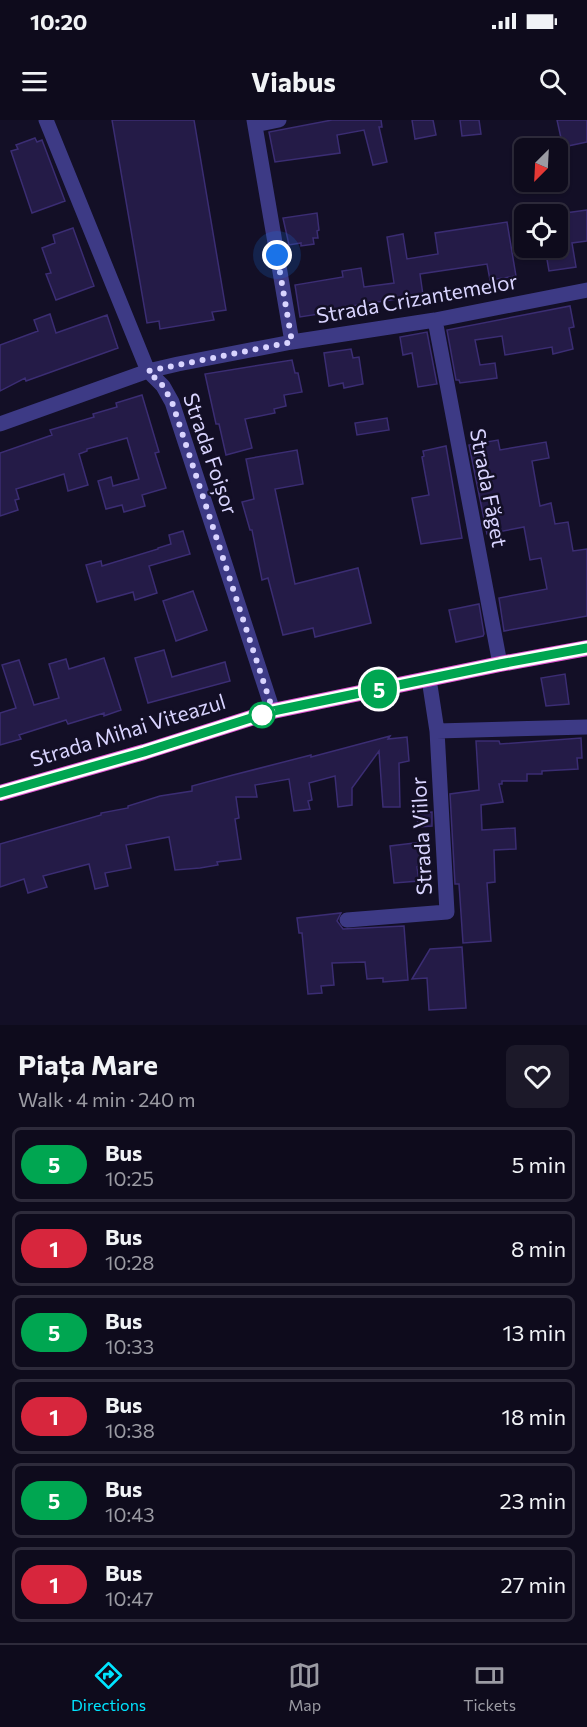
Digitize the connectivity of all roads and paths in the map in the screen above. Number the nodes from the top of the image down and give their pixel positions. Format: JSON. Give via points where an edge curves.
{"nodes":[{"id":1,"x":46,"y":120,"type":"edge"},
{"id":2,"x":279,"y":120,"type":"edge"},
{"id":3,"x":254,"y":122,"type":"edge"},
{"id":4,"x":587,"y":290,"type":"edge"},
{"id":5,"x":435,"y":320,"type":"junction"},
{"id":6,"x":292,"y":342,"type":"junction"},
{"id":7,"x":148,"y":371,"type":"junction"},
{"id":8,"x":0,"y":424,"type":"edge"},
{"id":9,"x":587,"y":648,"type":"edge"},
{"id":10,"x":500,"y":664,"type":"junction"},
{"id":11,"x":429,"y":679,"type":"junction"},
{"id":12,"x":273,"y":711,"type":"junction"},
{"id":13,"x":587,"y":727,"type":"edge"},
{"id":14,"x":437,"y":731,"type":"junction"},
{"id":15,"x":0,"y":793,"type":"edge"},
{"id":16,"x":347,"y":920,"type":"dead end"}],
"edges":[{"from":1,"to":7,"type":"street","name":"Strada Foișor"},
{"from":2,"to":3,"type":"street"},
{"from":3,"to":6,"type":"street"},
{"from":4,"to":5,"type":"street","name":"Strada Crizantemelor"},
{"from":5,"to":6,"type":"street","name":"Strada Crizantemelor"},
{"from":5,"to":10,"type":"street","name":"Strada Făget"},
{"from":6,"to":7,"type":"street","name":"Strada Crizantemelor"},
{"from":7,"to":8,"type":"street","name":"Strada Crizantemelor"},
{"from":7,"to":12,"type":"street","name":"Strada Foișor","via":[[172,402]]},
{"from":9,"to":10,"type":"highway","name":"Strada Mihai Viteazul"},
{"from":10,"to":11,"type":"highway","name":"Strada Mihai Viteazul"},
{"from":11,"to":12,"type":"highway","name":"Strada Mihai Viteazul"},
{"from":11,"to":14,"type":"street","name":"Strada Viilor"},
{"from":12,"to":15,"type":"highway","name":"Strada Mihai Viteazul"},
{"from":13,"to":14,"type":"street"},
{"from":14,"to":16,"type":"street","name":"Strada Viilor","via":[[447,912]]}]}
